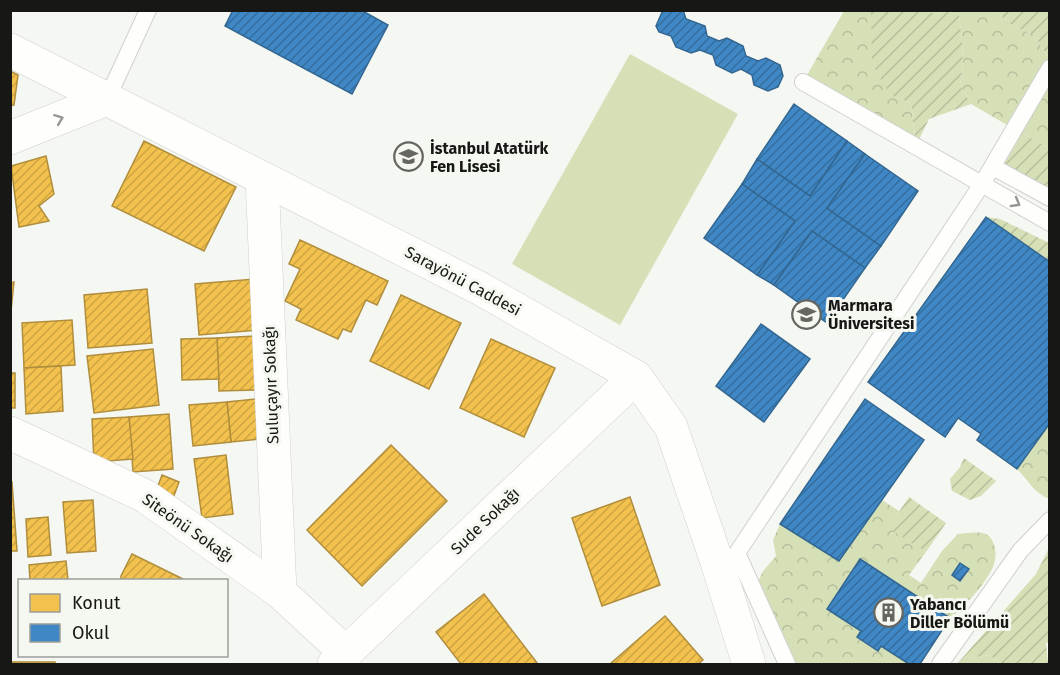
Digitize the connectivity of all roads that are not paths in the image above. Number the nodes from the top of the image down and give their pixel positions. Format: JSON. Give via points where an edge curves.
{"nodes":[{"id":1,"x":148,"y":10,"type":"edge"},
{"id":2,"x":10,"y":50,"type":"edge"},
{"id":3,"x":1050,"y":68,"type":"edge"},
{"id":4,"x":803,"y":82,"type":"dead end"},
{"id":5,"x":107,"y":99,"type":"junction"},
{"id":6,"x":10,"y":138,"type":"edge"},
{"id":7,"x":993,"y":167,"type":"junction"},
{"id":8,"x":262,"y":178,"type":"junction"},
{"id":9,"x":982,"y":184,"type":"junction"},
{"id":10,"x":1050,"y":198,"type":"edge"},
{"id":11,"x":1050,"y":223,"type":"edge"},
{"id":12,"x":636,"y":377,"type":"junction"},
{"id":13,"x":10,"y":433,"type":"edge"},
{"id":14,"x":1050,"y":520,"type":"edge"},
{"id":15,"x":280,"y":591,"type":"junction"},
{"id":16,"x":340,"y":659,"type":"edge"},
{"id":17,"x":749,"y":664,"type":"edge"},
{"id":18,"x":787,"y":664,"type":"edge"},
{"id":19,"x":940,"y":664,"type":"edge"}],
"edges":[{"from":1,"to":5,"type":"lane"},
{"from":2,"to":5,"type":"street","name":"Sarayönü Caddesi"},
{"from":3,"to":7,"type":"lane"},
{"from":4,"to":9,"type":"lane"},
{"from":6,"to":5,"type":"street","one_way":true},
{"from":5,"to":8,"type":"street","name":"Sarayönü Caddesi"},
{"from":7,"to":9,"type":"lane"},
{"from":7,"to":10,"type":"lane"},
{"from":8,"to":12,"type":"street","name":"Sarayönü Caddesi","via":[[479,288]]},
{"from":8,"to":15,"type":"street","name":"Suluçayır Sokağı"},
{"from":9,"to":11,"type":"lane","one_way":true},
{"from":9,"to":18,"type":"lane","via":[[737,553]]},
{"from":12,"to":16,"type":"street","name":"Sude Sokağı"},
{"from":12,"to":17,"type":"street","name":"Sarayönü Caddesi","via":[[671,428]]},
{"from":13,"to":15,"type":"street","name":"Siteönü Sokağı","via":[[145,496]]},
{"from":14,"to":19,"type":"lane","via":[[1020,551]]},
{"from":15,"to":16,"type":"street","name":"Siteönü Sokağı"}]}
